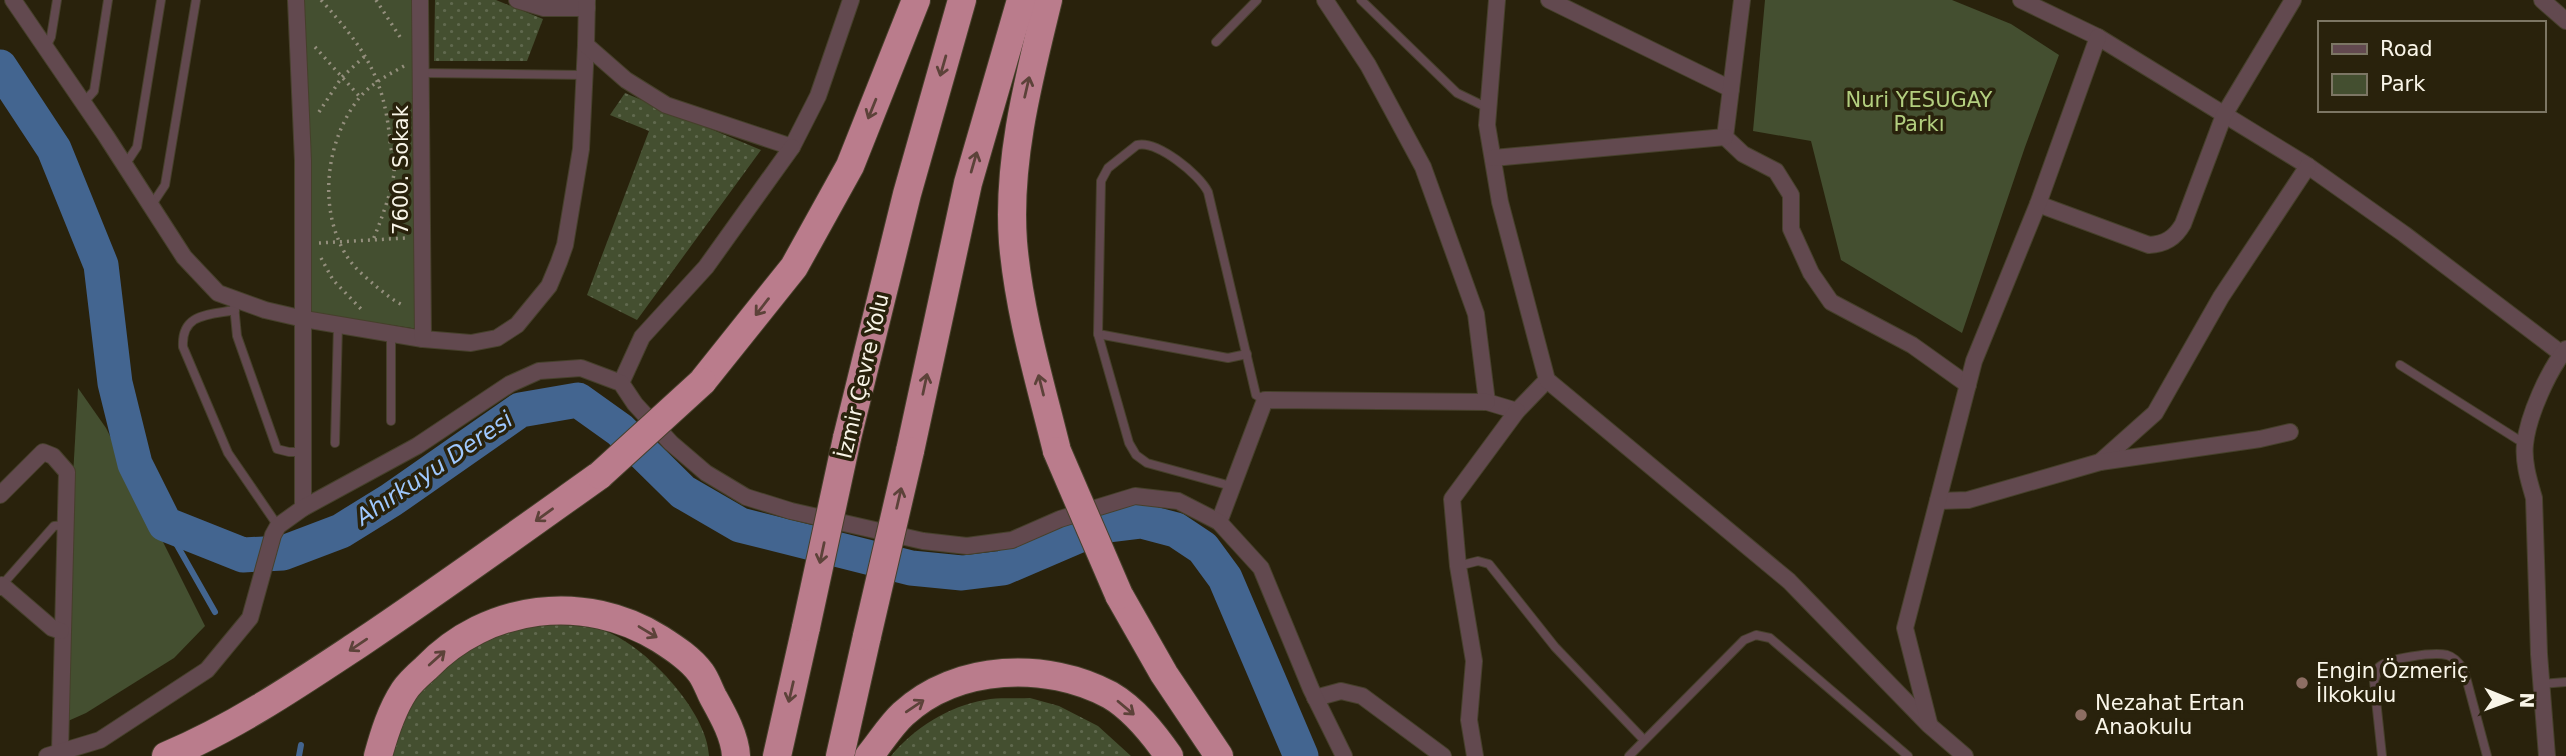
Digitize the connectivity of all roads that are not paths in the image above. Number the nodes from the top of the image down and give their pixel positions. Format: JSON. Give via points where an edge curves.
{"nodes":[{"id":1,"x":13,"y":0,"type":"edge"},
{"id":2,"x":57,"y":0,"type":"edge"},
{"id":3,"x":108,"y":0,"type":"edge"},
{"id":4,"x":161,"y":0,"type":"edge"},
{"id":5,"x":196,"y":0,"type":"edge"},
{"id":6,"x":296,"y":0,"type":"edge"},
{"id":7,"x":420,"y":0,"type":"edge"},
{"id":8,"x":516,"y":0,"type":"edge"},
{"id":9,"x":851,"y":0,"type":"edge"},
{"id":10,"x":916,"y":0,"type":"edge"},
{"id":11,"x":962,"y":0,"type":"edge"},
{"id":12,"x":1021,"y":0,"type":"edge"},
{"id":13,"x":1048,"y":0,"type":"edge"},
{"id":14,"x":1257,"y":0,"type":"edge"},
{"id":15,"x":1325,"y":0,"type":"edge"},
{"id":16,"x":1361,"y":0,"type":"edge"},
{"id":17,"x":1497,"y":0,"type":"edge"},
{"id":18,"x":1549,"y":0,"type":"edge"},
{"id":19,"x":1742,"y":0,"type":"edge"},
{"id":20,"x":2293,"y":0,"type":"edge"},
{"id":21,"x":2542,"y":0,"type":"edge"},
{"id":22,"x":2031,"y":2,"type":"edge"},
{"id":23,"x":587,"y":4,"type":"edge"},
{"id":24,"x":2566,"y":21,"type":"edge"},
{"id":25,"x":2098,"y":37,"type":"junction"},
{"id":26,"x":1216,"y":41,"type":"dead end"},
{"id":27,"x":586,"y":46,"type":"junction"},
{"id":28,"x":46,"y":47,"type":"junction"},
{"id":29,"x":418,"y":66,"type":"junction"},
{"id":30,"x":584,"y":75,"type":"junction"},
{"id":31,"x":1731,"y":89,"type":"junction"},
{"id":32,"x":83,"y":103,"type":"junction"},
{"id":33,"x":1488,"y":108,"type":"junction"},
{"id":34,"x":2224,"y":115,"type":"junction"},
{"id":35,"x":1725,"y":137,"type":"junction"},
{"id":36,"x":792,"y":147,"type":"junction"},
{"id":37,"x":1493,"y":158,"type":"junction"},
{"id":38,"x":125,"y":165,"type":"junction"},
{"id":39,"x":2308,"y":166,"type":"junction"},
{"id":40,"x":2038,"y":204,"type":"junction"},
{"id":41,"x":151,"y":206,"type":"junction"},
{"id":42,"x":234,"y":304,"type":"junction"},
{"id":43,"x":304,"y":319,"type":"junction"},
{"id":44,"x":338,"y":325,"type":"junction"},
{"id":45,"x":391,"y":334,"type":"junction"},
{"id":46,"x":1098,"y":334,"type":"junction"},
{"id":47,"x":423,"y":339,"type":"junction"},
{"id":48,"x":2564,"y":352,"type":"edge"},
{"id":49,"x":1247,"y":354,"type":"junction"},
{"id":50,"x":2400,"y":365,"type":"dead end"},
{"id":51,"x":1547,"y":380,"type":"junction"},
{"id":52,"x":621,"y":383,"type":"junction"},
{"id":53,"x":1968,"y":385,"type":"junction"},
{"id":54,"x":1265,"y":400,"type":"junction"},
{"id":55,"x":1487,"y":402,"type":"junction"},
{"id":56,"x":1517,"y":411,"type":"junction"},
{"id":57,"x":391,"y":421,"type":"dead end"},
{"id":58,"x":2290,"y":432,"type":"dead end"},
{"id":59,"x":335,"y":443,"type":"dead end"},
{"id":60,"x":2525,"y":444,"type":"junction"},
{"id":61,"x":303,"y":452,"type":"junction"},
{"id":62,"x":2100,"y":462,"type":"junction"},
{"id":63,"x":1231,"y":486,"type":"junction"},
{"id":64,"x":0,"y":495,"type":"edge"},
{"id":65,"x":1938,"y":501,"type":"junction"},
{"id":66,"x":303,"y":508,"type":"junction"},
{"id":67,"x":1219,"y":522,"type":"junction"},
{"id":68,"x":66,"y":525,"type":"junction"},
{"id":69,"x":275,"y":530,"type":"junction"},
{"id":70,"x":1458,"y":566,"type":"junction"},
{"id":71,"x":1,"y":586,"type":"edge"},
{"id":72,"x":61,"y":631,"type":"junction"},
{"id":73,"x":2566,"y":682,"type":"edge"},
{"id":74,"x":2541,"y":684,"type":"junction"},
{"id":75,"x":1315,"y":698,"type":"junction"},
{"id":76,"x":1929,"y":725,"type":"junction"},
{"id":77,"x":1644,"y":740,"type":"junction"},
{"id":78,"x":53,"y":754,"type":"edge"},
{"id":79,"x":166,"y":756,"type":"edge"},
{"id":80,"x":378,"y":756,"type":"edge"},
{"id":81,"x":736,"y":756,"type":"edge"},
{"id":82,"x":777,"y":756,"type":"edge"},
{"id":83,"x":840,"y":756,"type":"edge"},
{"id":84,"x":869,"y":756,"type":"edge"},
{"id":85,"x":1170,"y":756,"type":"edge"},
{"id":86,"x":1219,"y":756,"type":"edge"},
{"id":87,"x":1344,"y":756,"type":"edge"},
{"id":88,"x":1443,"y":756,"type":"edge"},
{"id":89,"x":1475,"y":756,"type":"edge"},
{"id":90,"x":1629,"y":756,"type":"edge"},
{"id":91,"x":1908,"y":756,"type":"edge"},
{"id":92,"x":1965,"y":756,"type":"edge"},
{"id":93,"x":2382,"y":756,"type":"edge"},
{"id":94,"x":2487,"y":756,"type":"edge"},
{"id":95,"x":2547,"y":756,"type":"edge"}],
"edges":[{"from":1,"to":28,"type":"street"},
{"from":2,"to":28,"type":"lane"},
{"from":3,"to":32,"type":"lane","via":[[94,91]]},
{"from":4,"to":38,"type":"lane","via":[[136,147]]},
{"from":5,"to":41,"type":"lane","via":[[164,185]]},
{"from":6,"to":43,"type":"street"},
{"from":7,"to":29,"type":"street","name":"7600. Sokak"},
{"from":8,"to":23,"type":"street","via":[[544,8]]},
{"from":9,"to":36,"type":"street","via":[[818,96]]},
{"from":10,"to":79,"type":"highway","one_way":true,"bridge":true,"via":[[850,166],[794,267],[702,382],[600,475],[443,588],[318,671],[211,735]]},
{"from":11,"to":82,"type":"highway","name":"İzmir Çevre Yolu","one_way":true,"bridge":true,"via":[[906,194]]},
{"from":83,"to":12,"type":"highway","one_way":true,"bridge":true,"via":[[968,183]]},
{"from":86,"to":13,"type":"highway","one_way":true,"bridge":true,"via":[[1119,595],[1056,451],[1024,316],[1013,241],[1015,168],[1024,100]]},
{"from":14,"to":26,"type":"lane"},
{"from":15,"to":55,"type":"street","via":[[1368,65],[1423,167],[1476,314]]},
{"from":16,"to":33,"type":"lane","via":[[1457,93]]},
{"from":17,"to":33,"type":"street"},
{"from":18,"to":31,"type":"street"},
{"from":19,"to":31,"type":"street"},
{"from":20,"to":34,"type":"street"},
{"from":21,"to":24,"type":"street"},
{"from":22,"to":25,"type":"street"},
{"from":23,"to":27,"type":"street"},
{"from":25,"to":34,"type":"street"},
{"from":25,"to":40,"type":"street"},
{"from":27,"to":30,"type":"street"},
{"from":27,"to":36,"type":"street","via":[[626,80],[666,104]]},
{"from":28,"to":32,"type":"street"},
{"from":29,"to":30,"type":"lane"},
{"from":29,"to":47,"type":"street","name":"7600. Sokak"},
{"from":30,"to":47,"type":"street","via":[[581,149],[565,245],[549,286],[517,325],[497,338],[471,343]]},
{"from":31,"to":35,"type":"street"},
{"from":32,"to":38,"type":"street"},
{"from":33,"to":37,"type":"street"},
{"from":34,"to":39,"type":"street"},
{"from":34,"to":40,"type":"street","via":[[2183,224],[2165,242],[2149,245]]},
{"from":35,"to":37,"type":"street"},
{"from":35,"to":53,"type":"street","via":[[1743,154],[1776,171],[1791,195],[1791,229],[1811,273],[1831,302],[1912,345]]},
{"from":36,"to":52,"type":"street","via":[[706,267],[642,337]]},
{"from":37,"to":51,"type":"street","via":[[1500,202]]},
{"from":38,"to":41,"type":"street"},
{"from":39,"to":48,"type":"street"},
{"from":39,"to":62,"type":"street","via":[[2221,297],[2155,413]]},
{"from":40,"to":53,"type":"street"},
{"from":41,"to":42,"type":"street","via":[[184,257]]},
{"from":42,"to":43,"type":"street"},
{"from":42,"to":61,"type":"lane","via":[[237,336],[277,449]]},
{"from":42,"to":69,"type":"lane","via":[[193,319],[184,330],[183,346],[228,453]]},
{"from":43,"to":44,"type":"street"},
{"from":43,"to":61,"type":"street"},
{"from":44,"to":45,"type":"street"},
{"from":44,"to":59,"type":"lane"},
{"from":45,"to":47,"type":"street"},
{"from":45,"to":57,"type":"lane"},
{"from":46,"to":49,"type":"lane","via":[[1228,358]]},
{"from":46,"to":49,"type":"lane","via":[[1101,181],[1108,168],[1132,147],[1147,144],[1197,176],[1209,192]]},
{"from":46,"to":63,"type":"lane","via":[[1136,455],[1147,463]]},
{"from":48,"to":60,"type":"street","via":[[2542,386]]},
{"from":49,"to":54,"type":"lane","via":[[1256,395]]},
{"from":50,"to":60,"type":"lane"},
{"from":51,"to":56,"type":"street"},
{"from":51,"to":76,"type":"street","via":[[1789,581]]},
{"from":52,"to":66,"type":"street","via":[[581,368],[538,371],[510,384],[417,446]]},
{"from":52,"to":67,"type":"street","via":[[671,443],[706,473],[746,497],[791,511],[923,541],[967,546],[1012,540],[1059,519],[1135,496],[1178,501]]},
{"from":53,"to":65,"type":"street"},
{"from":54,"to":55,"type":"street"},
{"from":54,"to":63,"type":"street"},
{"from":55,"to":56,"type":"street"},
{"from":56,"to":70,"type":"street","via":[[1452,499]]},
{"from":58,"to":62,"type":"street"},
{"from":60,"to":74,"type":"street","via":[[2534,498]]},
{"from":61,"to":66,"type":"street"},
{"from":62,"to":65,"type":"street","via":[[1968,500]]},
{"from":63,"to":67,"type":"street"},
{"from":64,"to":68,"type":"street","via":[[43,452],[53,456],[67,472]]},
{"from":65,"to":76,"type":"street","via":[[1905,628]]},
{"from":66,"to":69,"type":"street"},
{"from":67,"to":75,"type":"street","via":[[1261,568]]},
{"from":68,"to":71,"type":"lane","via":[[54,526]]},
{"from":68,"to":72,"type":"street"},
{"from":69,"to":78,"type":"street","via":[[250,618],[207,670],[100,740]]},
{"from":70,"to":77,"type":"lane","via":[[1478,561],[1489,564],[1555,647]]},
{"from":70,"to":89,"type":"street","via":[[1474,662],[1469,720]]},
{"from":71,"to":72,"type":"street"},
{"from":72,"to":78,"type":"street"},
{"from":73,"to":74,"type":"lane"},
{"from":74,"to":95,"type":"street"},
{"from":75,"to":87,"type":"street"},
{"from":75,"to":88,"type":"street","via":[[1341,691],[1362,696]]},
{"from":76,"to":92,"type":"street"},
{"from":77,"to":90,"type":"lane"},
{"from":77,"to":91,"type":"lane","via":[[1744,640],[1763,635]]},
{"from":80,"to":81,"type":"highway","one_way":true,"via":[[404,690],[439,654],[474,631],[514,615],[558,610],[599,613],[640,626],[675,648],[700,671],[719,706]]},
{"from":84,"to":85,"type":"highway","one_way":true,"via":[[903,714],[931,694],[954,683],[994,674],[1031,672],[1076,680],[1111,696],[1150,728]]},
{"from":93,"to":94,"type":"lane","via":[[2374,681],[2379,667],[2391,660],[2444,655],[2464,670]]}]}
